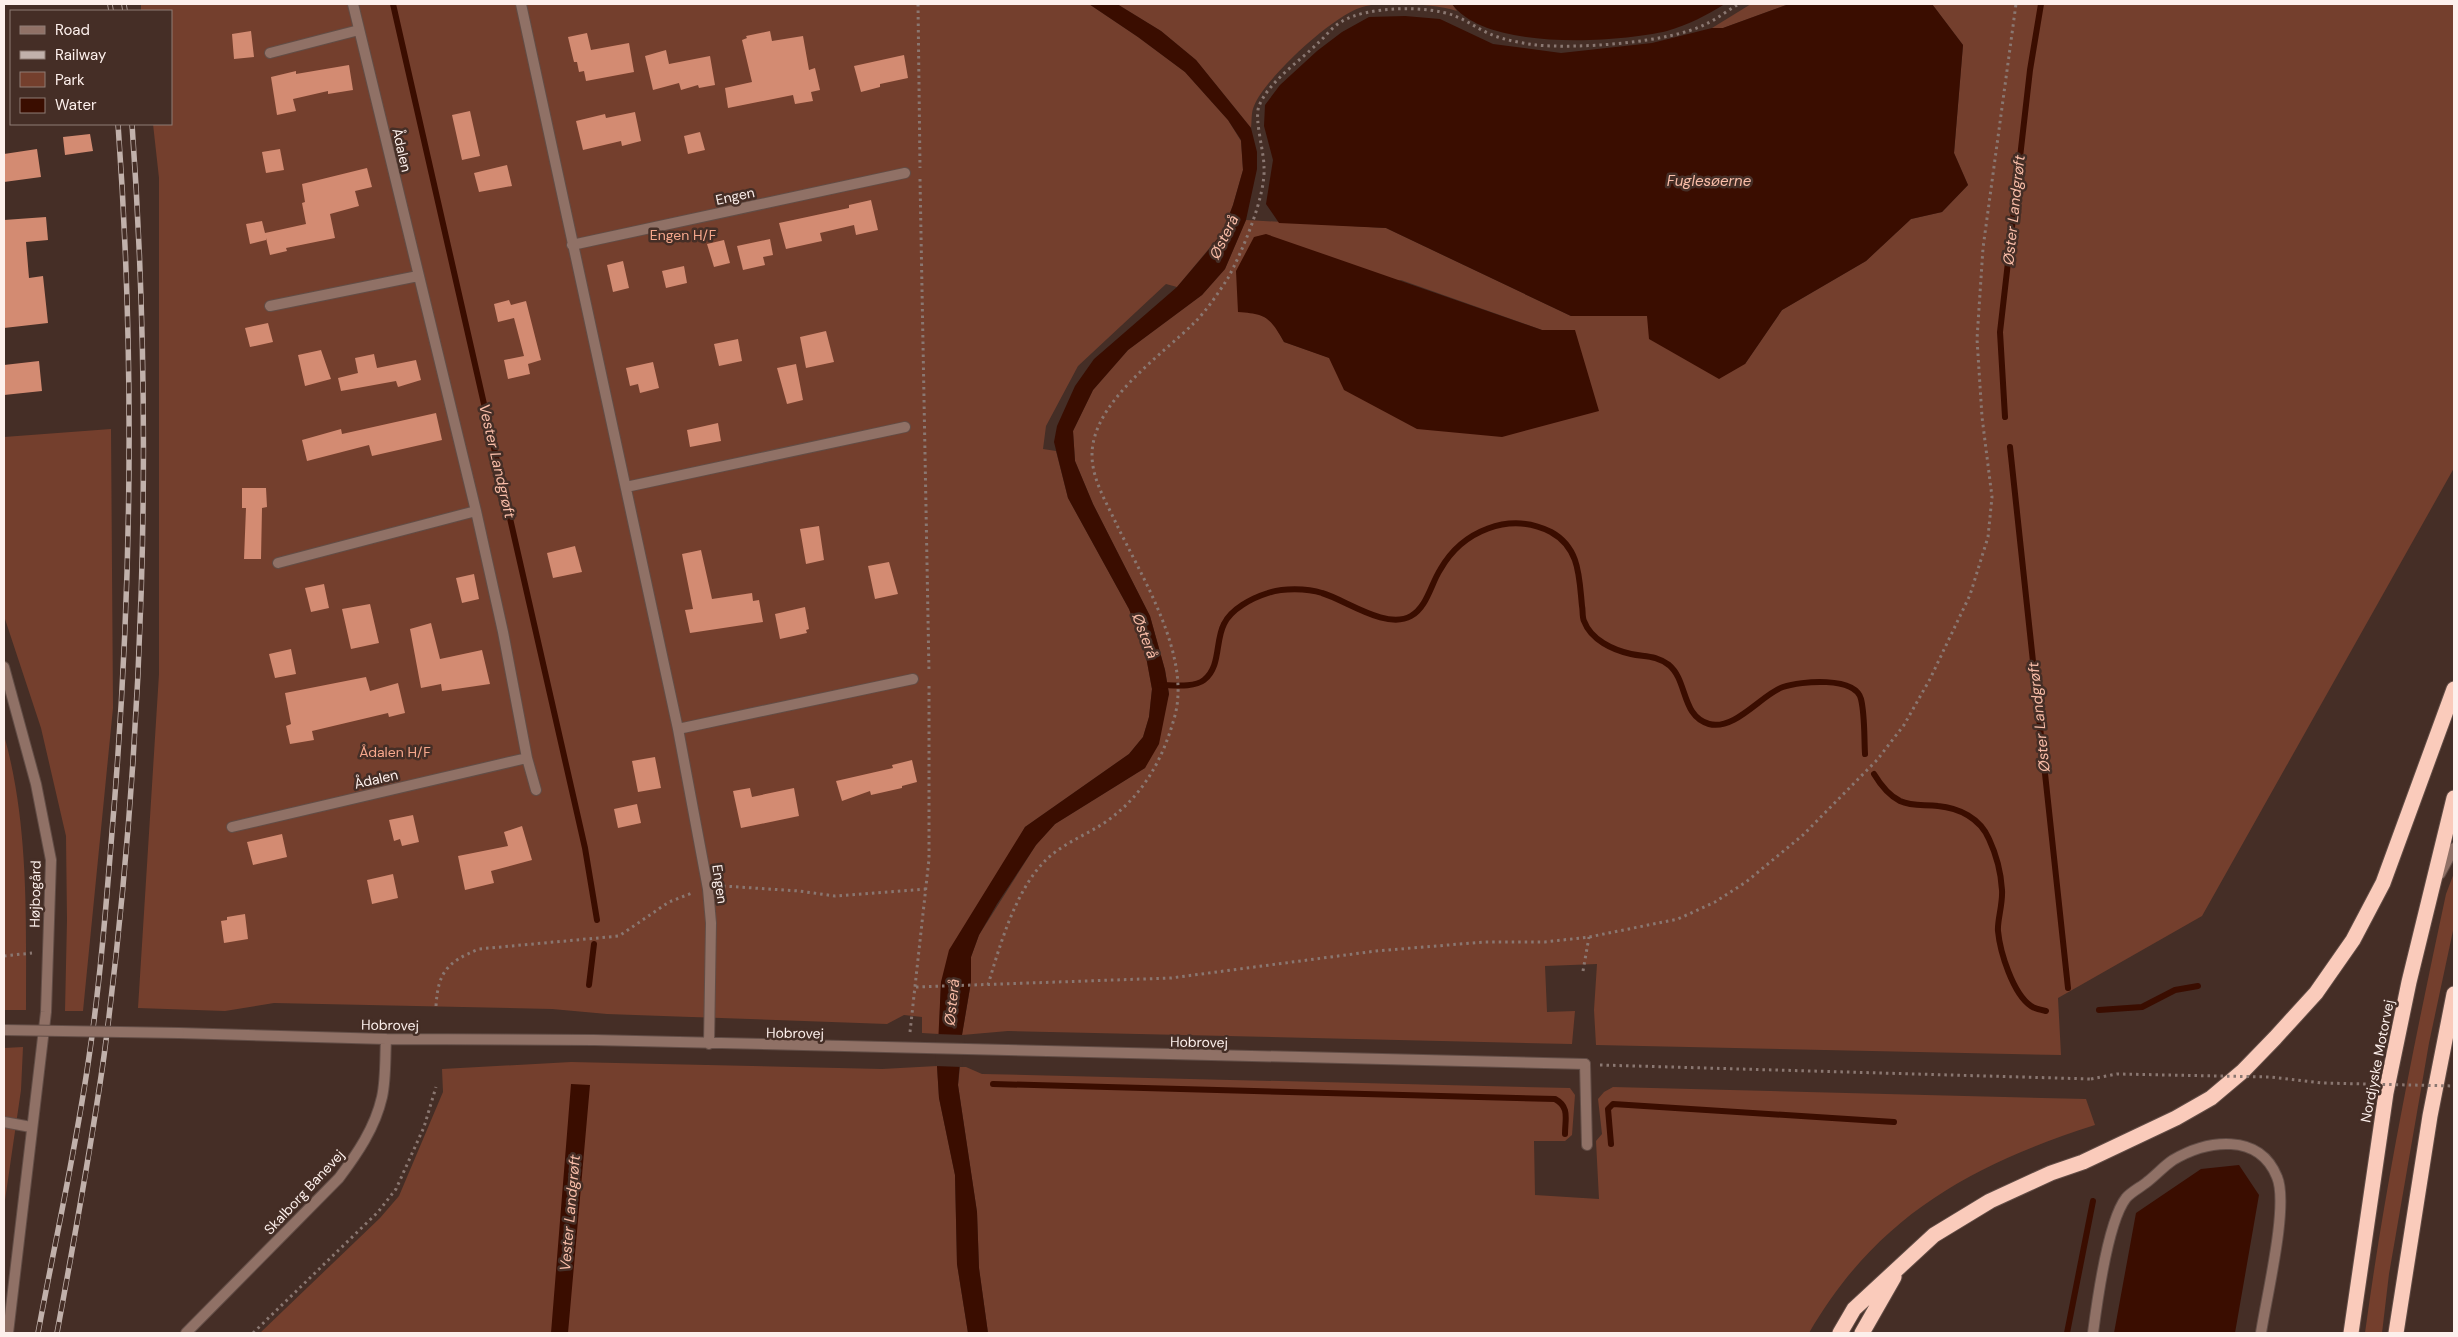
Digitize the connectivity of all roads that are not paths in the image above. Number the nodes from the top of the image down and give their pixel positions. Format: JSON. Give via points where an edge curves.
{"nodes":[{"id":1,"x":353,"y":4,"type":"edge"},
{"id":2,"x":521,"y":4,"type":"edge"},
{"id":3,"x":359,"y":30,"type":"junction"},
{"id":4,"x":270,"y":53,"type":"dead end"},
{"id":5,"x":905,"y":173,"type":"dead end"},
{"id":6,"x":572,"y":245,"type":"junction"},
{"id":7,"x":418,"y":276,"type":"junction"},
{"id":8,"x":270,"y":306,"type":"dead end"},
{"id":9,"x":905,"y":427,"type":"dead end"},
{"id":10,"x":626,"y":487,"type":"junction"},
{"id":11,"x":476,"y":511,"type":"junction"},
{"id":12,"x":278,"y":562,"type":"dead end"},
{"id":13,"x":4,"y":667,"type":"edge"},
{"id":14,"x":913,"y":679,"type":"dead end"},
{"id":15,"x":2454,"y":689,"type":"edge"},
{"id":16,"x":678,"y":729,"type":"junction"},
{"id":17,"x":527,"y":758,"type":"junction"},
{"id":18,"x":536,"y":790,"type":"dead end"},
{"id":19,"x":2454,"y":798,"type":"edge"},
{"id":20,"x":232,"y":827,"type":"dead end"},
{"id":21,"x":2454,"y":848,"type":"edge"},
{"id":22,"x":2430,"y":893,"type":"junction"},
{"id":23,"x":2453,"y":1000,"type":"edge"},
{"id":24,"x":4,"y":1030,"type":"edge"},
{"id":25,"x":386,"y":1040,"type":"junction"},
{"id":26,"x":709,"y":1044,"type":"junction"},
{"id":27,"x":4,"y":1122,"type":"edge"},
{"id":28,"x":32,"y":1127,"type":"junction"},
{"id":29,"x":1587,"y":1145,"type":"dead end"},
{"id":30,"x":1902,"y":1262,"type":"junction"},
{"id":31,"x":8,"y":1333,"type":"edge"},
{"id":32,"x":186,"y":1333,"type":"edge"},
{"id":33,"x":1840,"y":1333,"type":"edge"},
{"id":34,"x":1862,"y":1333,"type":"edge"},
{"id":35,"x":2093,"y":1333,"type":"edge"},
{"id":36,"x":2261,"y":1333,"type":"edge"},
{"id":37,"x":2351,"y":1333,"type":"edge"},
{"id":38,"x":2396,"y":1333,"type":"edge"}],
"edges":[{"from":1,"to":3,"type":"street","name":"Ådalen"},
{"from":2,"to":6,"type":"street","name":"Engen"},
{"from":3,"to":4,"type":"street"},
{"from":3,"to":7,"type":"street","name":"Ådalen"},
{"from":5,"to":6,"type":"street","name":"Engen"},
{"from":6,"to":10,"type":"street","name":"Engen"},
{"from":7,"to":8,"type":"street"},
{"from":7,"to":11,"type":"street","name":"Ådalen"},
{"from":9,"to":10,"type":"street"},
{"from":10,"to":16,"type":"street","name":"Engen"},
{"from":11,"to":12,"type":"street"},
{"from":11,"to":17,"type":"street","name":"Ådalen"},
{"from":13,"to":28,"type":"street","name":"Højbogård","via":[[36,784],[51,860],[46,1012]]},
{"from":14,"to":16,"type":"street"},
{"from":15,"to":30,"type":"highway","via":[[2383,883],[2353,940],[2316,993],[2243,1071],[2211,1098],[2167,1122],[1966,1214]]},
{"from":16,"to":26,"type":"street","name":"Engen","via":[[708,889],[711,923]]},
{"from":17,"to":18,"type":"street","name":"Ådalen"},
{"from":17,"to":20,"type":"street","name":"Ådalen"},
{"from":19,"to":22,"type":"highway","name":"Nordjyske Motorvej"},
{"from":21,"to":22,"type":"street"},
{"from":22,"to":37,"type":"highway","name":"Nordjyske Motorvej","via":[[2386,1093]]},
{"from":23,"to":38,"type":"highway","via":[[2430,1116]]},
{"from":24,"to":25,"type":"street","name":"Hobrovej","bridge":true},
{"from":25,"to":26,"type":"street","name":"Hobrovej","via":[[594,1040]]},
{"from":25,"to":32,"type":"street","name":"Skalborg Banevej","via":[[382,1096],[372,1126],[357,1153],[339,1178]]},
{"from":26,"to":29,"type":"street","name":"Hobrovej","via":[[1585,1064]]},
{"from":27,"to":28,"type":"street"},
{"from":28,"to":31,"type":"street","name":"Højbogård"},
{"from":30,"to":33,"type":"highway","via":[[1854,1309]]},
{"from":30,"to":34,"type":"highway"},
{"from":35,"to":36,"type":"street","via":[[2115,1221],[2126,1198],[2173,1160],[2224,1142],[2244,1145],[2262,1156],[2277,1176],[2282,1203]]}]}
